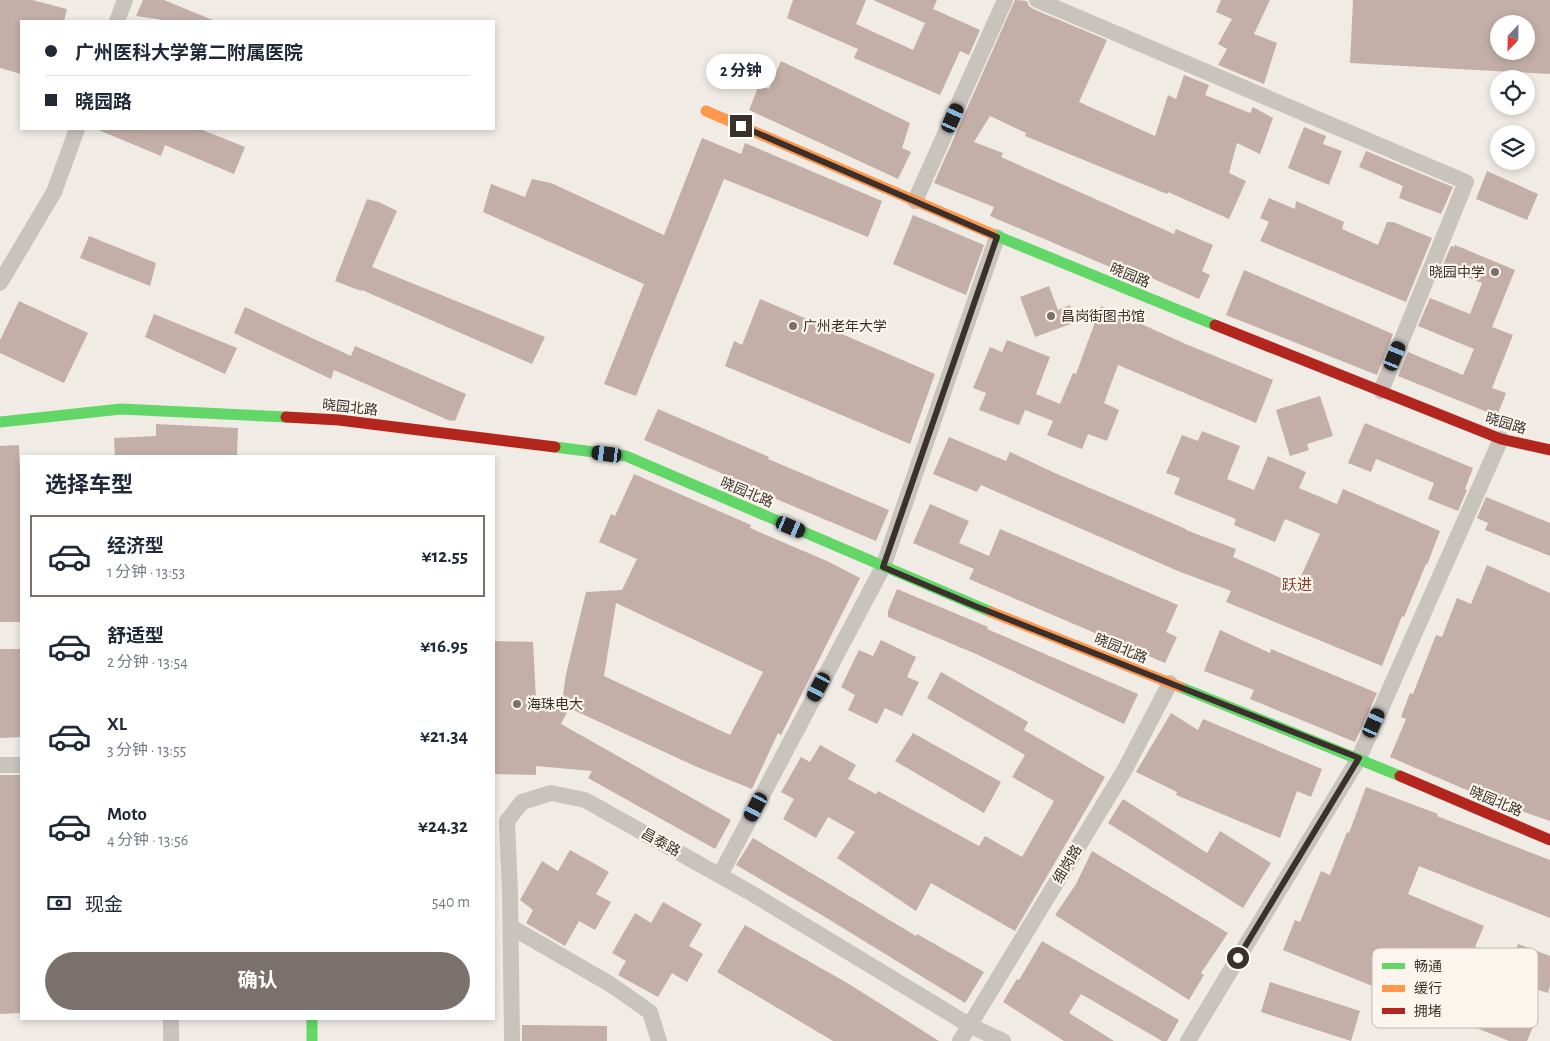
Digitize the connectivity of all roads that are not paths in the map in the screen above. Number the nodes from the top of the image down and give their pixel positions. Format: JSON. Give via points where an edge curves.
{"nodes":[{"id":1,"x":125,"y":0,"type":"edge"},
{"id":2,"x":1005,"y":0,"type":"edge"},
{"id":3,"x":1037,"y":0,"type":"edge"},
{"id":4,"x":117,"y":20,"type":"edge"},
{"id":5,"x":706,"y":111,"type":"dead end"},
{"id":6,"x":77,"y":130,"type":"edge"},
{"id":7,"x":915,"y":201,"type":"junction"},
{"id":8,"x":997,"y":237,"type":"junction"},
{"id":9,"x":0,"y":283,"type":"edge"},
{"id":10,"x":1381,"y":391,"type":"junction"},
{"id":11,"x":0,"y":422,"type":"edge"},
{"id":12,"x":1501,"y":439,"type":"junction"},
{"id":13,"x":1550,"y":450,"type":"edge"},
{"id":14,"x":883,"y":567,"type":"junction"},
{"id":15,"x":1170,"y":683,"type":"junction"},
{"id":16,"x":1359,"y":758,"type":"junction"},
{"id":17,"x":0,"y":765,"type":"edge"},
{"id":18,"x":20,"y":766,"type":"edge"},
{"id":19,"x":1550,"y":840,"type":"edge"},
{"id":20,"x":720,"y":875,"type":"junction"},
{"id":21,"x":511,"y":927,"type":"junction"},
{"id":22,"x":171,"y":1020,"type":"edge"},
{"id":23,"x":312,"y":1020,"type":"edge"},
{"id":24,"x":969,"y":1025,"type":"junction"},
{"id":25,"x":171,"y":1041,"type":"edge"},
{"id":26,"x":312,"y":1041,"type":"edge"},
{"id":27,"x":512,"y":1041,"type":"edge"},
{"id":28,"x":659,"y":1041,"type":"edge"},
{"id":29,"x":960,"y":1041,"type":"edge"},
{"id":30,"x":1003,"y":1041,"type":"edge"},
{"id":31,"x":1188,"y":1041,"type":"edge"}],
"edges":[{"from":1,"to":4,"type":"street"},
{"from":2,"to":7,"type":"street"},
{"from":3,"to":10,"type":"street","via":[[1466,182]]},
{"from":5,"to":7,"type":"street","name":"晓园路"},
{"from":6,"to":9,"type":"street","via":[[54,192]]},
{"from":7,"to":8,"type":"street","name":"晓园路"},
{"from":8,"to":10,"type":"street","name":"晓园路"},
{"from":8,"to":14,"type":"street"},
{"from":10,"to":12,"type":"street","name":"晓园路"},
{"from":11,"to":14,"type":"street","name":"晓园北路","via":[[121,409],[339,420],[626,456]]},
{"from":12,"to":13,"type":"street","name":"晓园路"},
{"from":12,"to":16,"type":"street"},
{"from":14,"to":15,"type":"street","name":"晓园北路"},
{"from":14,"to":20,"type":"street"},
{"from":15,"to":16,"type":"street","name":"晓园北路"},
{"from":15,"to":24,"type":"street","name":"细岗路","via":[[1124,771]]},
{"from":16,"to":19,"type":"street","name":"晓园北路"},
{"from":16,"to":31,"type":"street"},
{"from":17,"to":18,"type":"street"},
{"from":20,"to":21,"type":"street","name":"昌泰路","via":[[585,800],[551,793],[522,802],[507,822]]},
{"from":20,"to":24,"type":"street","name":"昌泰路"},
{"from":21,"to":27,"type":"street","name":"昌泰路"},
{"from":21,"to":28,"type":"street","via":[[610,984],[650,1012]]},
{"from":22,"to":25,"type":"street"},
{"from":23,"to":26,"type":"street"},
{"from":24,"to":29,"type":"street","name":"细岗路"},
{"from":24,"to":30,"type":"street","name":"昌泰路"}]}
